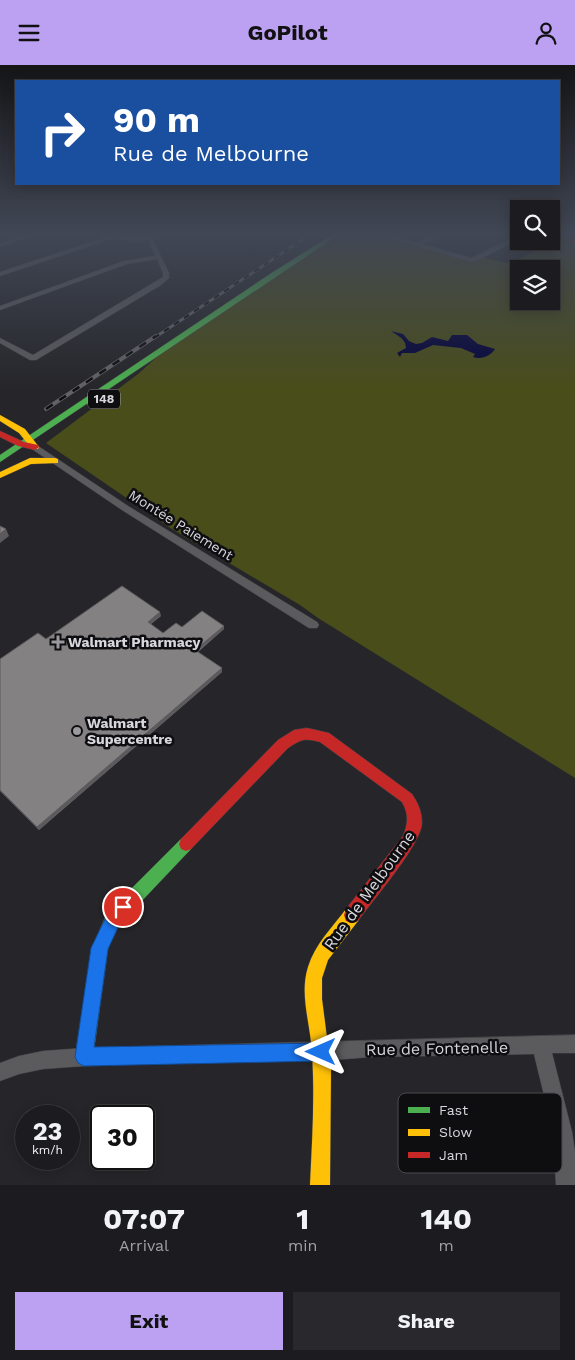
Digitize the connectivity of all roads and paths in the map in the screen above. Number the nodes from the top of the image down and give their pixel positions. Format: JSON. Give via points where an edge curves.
{"nodes":[{"id":1,"x":66,"y":284,"type":"edge"},
{"id":2,"x":157,"y":284,"type":"edge"},
{"id":3,"x":258,"y":284,"type":"edge"},
{"id":4,"x":0,"y":308,"type":"edge"},
{"id":5,"x":0,"y":340,"type":"edge"},
{"id":6,"x":0,"y":417,"type":"edge"},
{"id":7,"x":0,"y":434,"type":"edge"},
{"id":8,"x":29,"y":443,"type":"junction"},
{"id":9,"x":0,"y":459,"type":"edge"},
{"id":10,"x":55,"y":461,"type":"junction"},
{"id":11,"x":0,"y":473,"type":"edge"},
{"id":12,"x":313,"y":625,"type":"dead end"},
{"id":13,"x":575,"y":1044,"type":"edge"},
{"id":14,"x":542,"y":1045,"type":"junction"},
{"id":15,"x":321,"y":1052,"type":"junction"},
{"id":16,"x":84,"y":1057,"type":"junction"},
{"id":17,"x":0,"y":1072,"type":"edge"},
{"id":18,"x":555,"y":1093,"type":"edge"},
{"id":19,"x":562,"y":1120,"type":"edge"},
{"id":20,"x":320,"y":1185,"type":"edge"},
{"id":21,"x":566,"y":1185,"type":"edge"}],
"edges":[{"from":1,"to":4,"type":"street"},
{"from":2,"to":5,"type":"street","via":[[33,358]]},
{"from":3,"to":8,"type":"main road","number":"148","via":[[169,346],[120,388]]},
{"from":6,"to":8,"type":"main road","name":"Montée Paiement"},
{"from":7,"to":8,"type":"main road","name":"Montée Paiement"},
{"from":8,"to":9,"type":"main road","number":"148"},
{"from":8,"to":10,"type":"street","name":"Montée Paiement"},
{"from":8,"to":11,"type":"main road","number":"148"},
{"from":10,"to":11,"type":"main road","via":[[30,461]]},
{"from":10,"to":12,"type":"street","name":"Montée Paiement"},
{"from":13,"to":14,"type":"street","name":"Rue de Fontenelle"},
{"from":14,"to":15,"type":"street","name":"Rue de Fontenelle"},
{"from":14,"to":18,"type":"street"},
{"from":15,"to":16,"type":"street","name":"Rue de Fontenelle"},
{"from":15,"to":16,"type":"main road","name":"Rue de Melbourne","via":[[314,983],[319,961],[409,840],[416,814],[400,793],[324,737],[308,733],[292,737],[283,744],[113,919],[100,948]]},
{"from":15,"to":20,"type":"main road","name":"Rue de Melbourne"},
{"from":16,"to":17,"type":"street","name":"Rue de Fontenelle","via":[[43,1060]]},
{"from":19,"to":21,"type":"street","via":[[567,1151]]}]}
